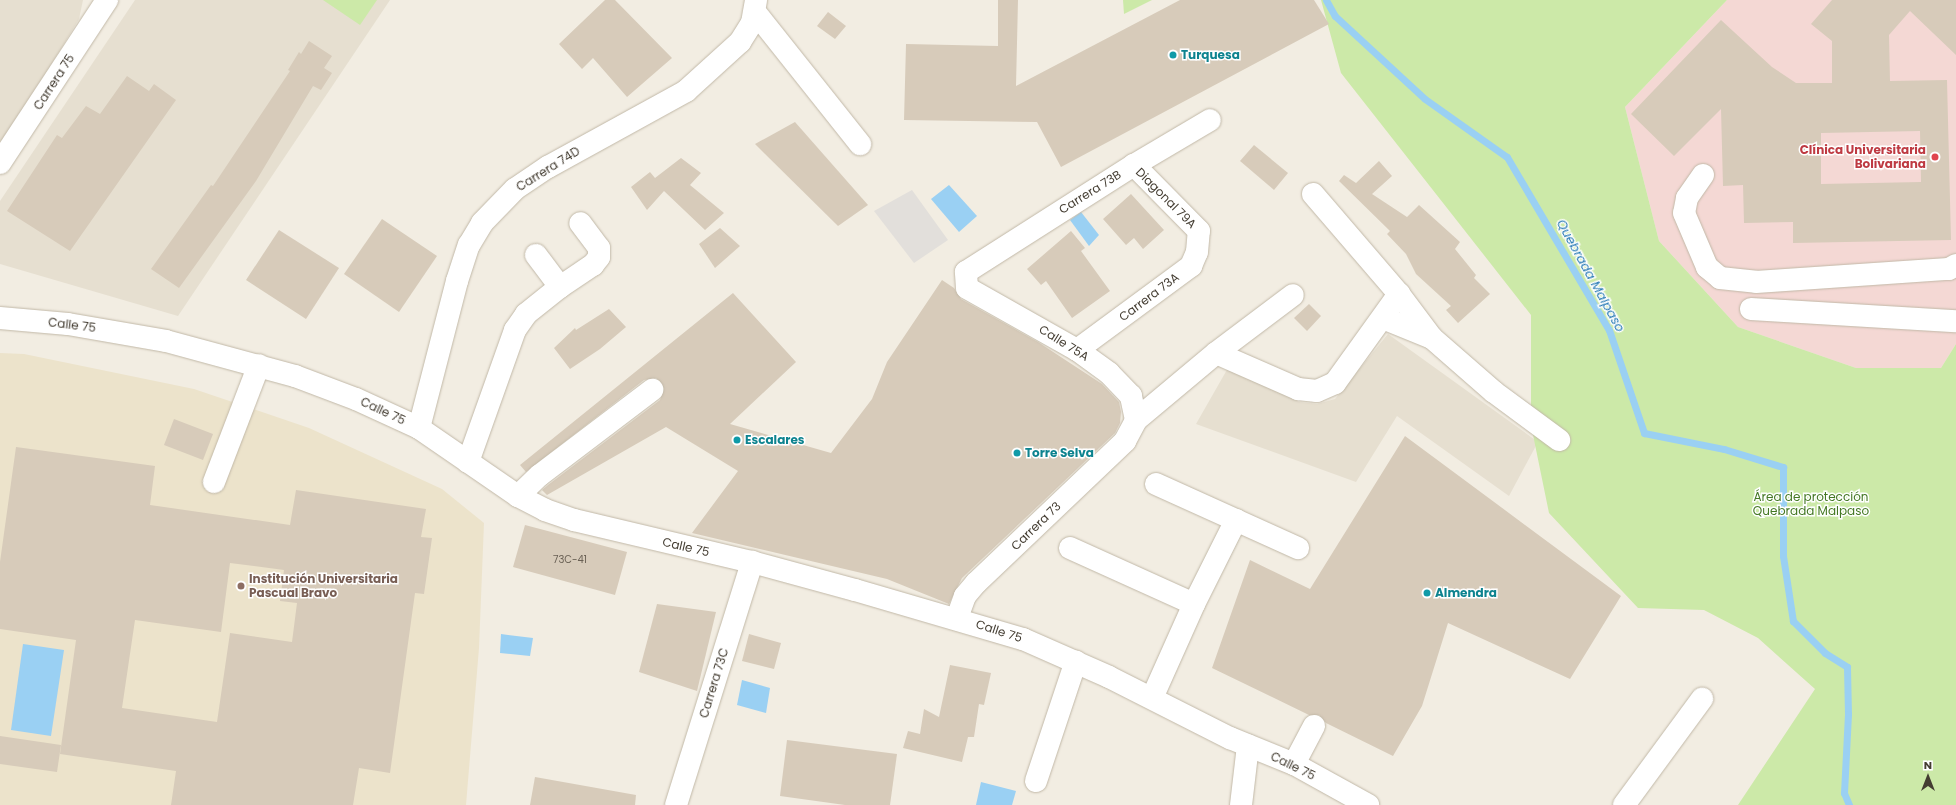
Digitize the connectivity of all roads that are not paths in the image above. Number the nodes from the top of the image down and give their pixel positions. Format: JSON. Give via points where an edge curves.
{"nodes":[{"id":1,"x":107,"y":0,"type":"edge"},
{"id":2,"x":755,"y":6,"type":"edge"},
{"id":3,"x":1210,"y":120,"type":"dead end"},
{"id":4,"x":860,"y":144,"type":"dead end"},
{"id":5,"x":0,"y":163,"type":"edge"},
{"id":6,"x":1134,"y":165,"type":"junction"},
{"id":7,"x":1703,"y":175,"type":"dead end"},
{"id":8,"x":1313,"y":194,"type":"dead end"},
{"id":9,"x":580,"y":223,"type":"dead end"},
{"id":10,"x":1199,"y":231,"type":"joint"},
{"id":11,"x":536,"y":254,"type":"dead end"},
{"id":12,"x":1956,"y":265,"type":"edge"},
{"id":13,"x":971,"y":267,"type":"joint"},
{"id":14,"x":560,"y":287,"type":"junction"},
{"id":15,"x":1399,"y":294,"type":"junction"},
{"id":16,"x":1293,"y":295,"type":"dead end"},
{"id":17,"x":1751,"y":310,"type":"dead end"},
{"id":18,"x":0,"y":318,"type":"edge"},
{"id":19,"x":1384,"y":318,"type":"junction"},
{"id":20,"x":1955,"y":319,"type":"edge"},
{"id":21,"x":1432,"y":338,"type":"junction"},
{"id":22,"x":1078,"y":350,"type":"junction"},
{"id":23,"x":1216,"y":352,"type":"junction"},
{"id":24,"x":259,"y":365,"type":"junction"},
{"id":25,"x":652,"y":390,"type":"dead end"},
{"id":26,"x":1136,"y":420,"type":"junction"},
{"id":27,"x":419,"y":428,"type":"junction"},
{"id":28,"x":1559,"y":440,"type":"dead end"},
{"id":29,"x":468,"y":462,"type":"junction"},
{"id":30,"x":214,"y":482,"type":"dead end"},
{"id":31,"x":1156,"y":484,"type":"dead end"},
{"id":32,"x":518,"y":496,"type":"junction"},
{"id":33,"x":1236,"y":520,"type":"junction"},
{"id":34,"x":1070,"y":548,"type":"dead end"},
{"id":35,"x":1298,"y":548,"type":"dead end"},
{"id":36,"x":752,"y":562,"type":"junction"},
{"id":37,"x":1194,"y":604,"type":"junction"},
{"id":38,"x":957,"y":618,"type":"junction"},
{"id":39,"x":1076,"y":661,"type":"junction"},
{"id":40,"x":1152,"y":698,"type":"junction"},
{"id":41,"x":1702,"y":699,"type":"dead end"},
{"id":42,"x":1314,"y":726,"type":"dead end"},
{"id":43,"x":1248,"y":745,"type":"junction"},
{"id":44,"x":1294,"y":764,"type":"junction"},
{"id":45,"x":1036,"y":781,"type":"dead end"},
{"id":46,"x":676,"y":805,"type":"edge"},
{"id":47,"x":1241,"y":805,"type":"edge"},
{"id":48,"x":1368,"y":805,"type":"edge"},
{"id":49,"x":1624,"y":805,"type":"edge"}],
"edges":[{"from":1,"to":5,"type":"street","name":"Carrera 75"},
{"from":2,"to":4,"type":"street"},
{"from":2,"to":27,"type":"street","name":"Carrera 74D","via":[[752,23],[740,42],[686,91],[548,167],[515,189],[482,223],[469,245],[457,281]]},
{"from":3,"to":6,"type":"street","name":"Carrera 73B"},
{"from":6,"to":10,"type":"street","name":"Diagonal 79A"},
{"from":6,"to":13,"type":"street","name":"Carrera 73B"},
{"from":7,"to":12,"type":"street","via":[[1687,198],[1684,213],[1705,263],[1720,278],[1756,282],[1949,269]]},
{"from":8,"to":15,"type":"street"},
{"from":9,"to":14,"type":"street","via":[[599,248],[599,257],[594,265]]},
{"from":10,"to":22,"type":"street","name":"Carrera 73A","via":[[1197,252],[1190,266]]},
{"from":11,"to":14,"type":"street"},
{"from":13,"to":22,"type":"street","name":"Calle 75A","via":[[966,272],[967,288]]},
{"from":14,"to":29,"type":"street","via":[[526,314],[515,330]]},
{"from":15,"to":19,"type":"street"},
{"from":15,"to":21,"type":"street"},
{"from":16,"to":23,"type":"street"},
{"from":17,"to":20,"type":"street"},
{"from":18,"to":24,"type":"street","name":"Calle 75","via":[[116,331]]},
{"from":19,"to":21,"type":"street"},
{"from":19,"to":23,"type":"street","via":[[1335,383],[1317,390],[1298,389]]},
{"from":21,"to":28,"type":"street","via":[[1494,392]]},
{"from":22,"to":26,"type":"street","name":"Calle 75A","via":[[1122,385],[1134,404]]},
{"from":23,"to":26,"type":"street"},
{"from":24,"to":27,"type":"street","name":"Calle 75","via":[[356,399]]},
{"from":24,"to":30,"type":"street"},
{"from":25,"to":32,"type":"street","via":[[540,475]]},
{"from":26,"to":38,"type":"street","name":"Carrera 73","via":[[1125,441],[976,583],[965,596]]},
{"from":27,"to":29,"type":"street","name":"Calle 75"},
{"from":29,"to":32,"type":"street","name":"Calle 75"},
{"from":31,"to":33,"type":"street"},
{"from":32,"to":36,"type":"street","name":"Calle 75","via":[[545,510],[574,520]]},
{"from":33,"to":35,"type":"street"},
{"from":33,"to":37,"type":"street"},
{"from":34,"to":37,"type":"street"},
{"from":36,"to":38,"type":"street","name":"Calle 75"},
{"from":36,"to":46,"type":"street","name":"Carrera 73C"},
{"from":37,"to":40,"type":"street"},
{"from":38,"to":39,"type":"street","name":"Calle 75","via":[[1023,639]]},
{"from":39,"to":40,"type":"street","name":"Calle 75"},
{"from":39,"to":45,"type":"street"},
{"from":40,"to":43,"type":"street","name":"Calle 75"},
{"from":41,"to":49,"type":"street"},
{"from":42,"to":44,"type":"street"},
{"from":43,"to":44,"type":"street","name":"Calle 75"},
{"from":43,"to":47,"type":"street"},
{"from":44,"to":48,"type":"street","name":"Calle 75"}]}
